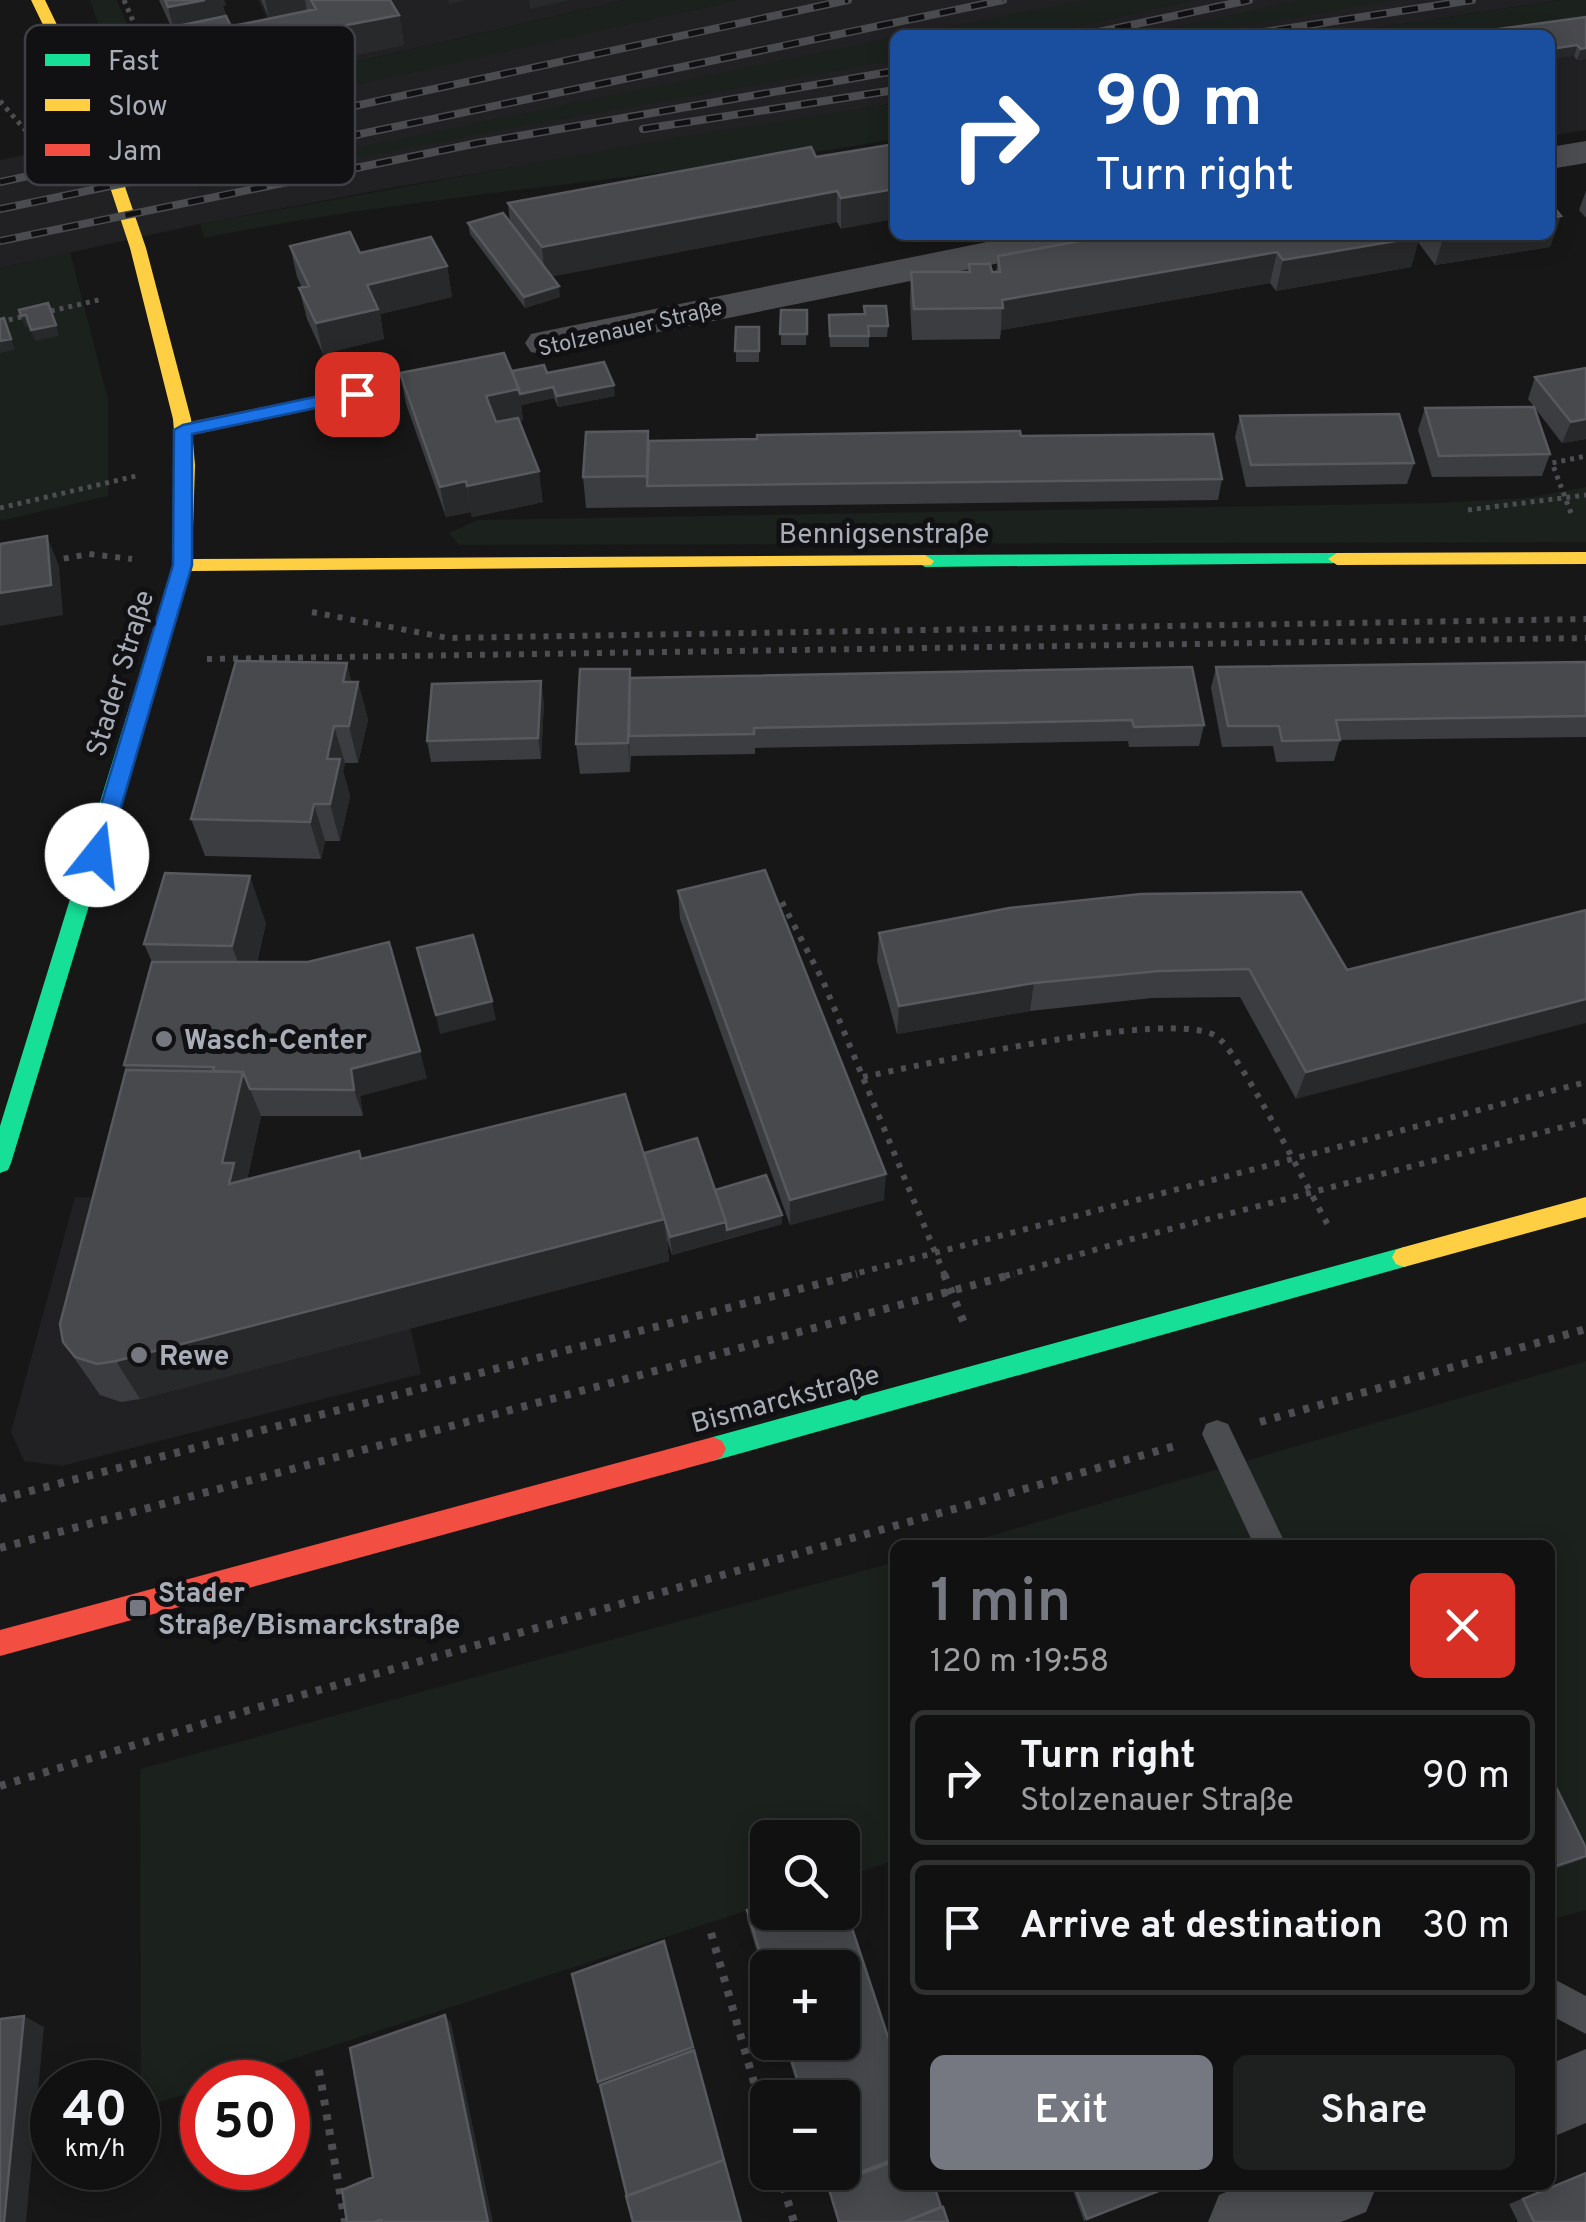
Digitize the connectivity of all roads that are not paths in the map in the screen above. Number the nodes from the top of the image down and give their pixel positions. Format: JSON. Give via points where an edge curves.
{"nodes":[{"id":1,"x":38,"y":0,"type":"edge"},
{"id":2,"x":50,"y":25,"type":"edge"},
{"id":3,"x":1586,"y":152,"type":"edge"},
{"id":4,"x":1555,"y":157,"type":"edge"},
{"id":5,"x":117,"y":185,"type":"edge"},
{"id":6,"x":1054,"y":240,"type":"edge"},
{"id":7,"x":544,"y":344,"type":"dead end"},
{"id":8,"x":357,"y":394,"type":"dead end"},
{"id":9,"x":183,"y":430,"type":"junction"},
{"id":10,"x":1586,"y":558,"type":"edge"},
{"id":11,"x":182,"y":565,"type":"junction"},
{"id":12,"x":0,"y":1163,"type":"edge"},
{"id":13,"x":1586,"y":1207,"type":"edge"},
{"id":14,"x":1218,"y":1434,"type":"road end"},
{"id":15,"x":1268,"y":1540,"type":"edge"},
{"id":16,"x":0,"y":1643,"type":"edge"},
{"id":17,"x":1555,"y":1998,"type":"edge"},
{"id":18,"x":1586,"y":2016,"type":"edge"},
{"id":19,"x":1586,"y":2086,"type":"edge"},
{"id":20,"x":1555,"y":2099,"type":"edge"},
{"id":21,"x":1326,"y":2190,"type":"edge"},
{"id":22,"x":1246,"y":2222,"type":"edge"}],
"edges":[{"from":1,"to":2,"type":"main road","name":"Stader Straße"},
{"from":3,"to":4,"type":"street"},
{"from":5,"to":9,"type":"main road","name":"Stader Straße"},
{"from":6,"to":7,"type":"street","name":"Stolzenauer Straße"},
{"from":8,"to":9,"type":"lane"},
{"from":9,"to":11,"type":"main road","name":"Stader Straße"},
{"from":10,"to":11,"type":"main road","name":"Bennigsenstraße"},
{"from":11,"to":12,"type":"main road","name":"Stader Straße"},
{"from":13,"to":16,"type":"main road","name":"Bismarckstraße"},
{"from":14,"to":15,"type":"lane"},
{"from":17,"to":18,"type":"lane"},
{"from":19,"to":20,"type":"street"},
{"from":21,"to":22,"type":"street"}]}
